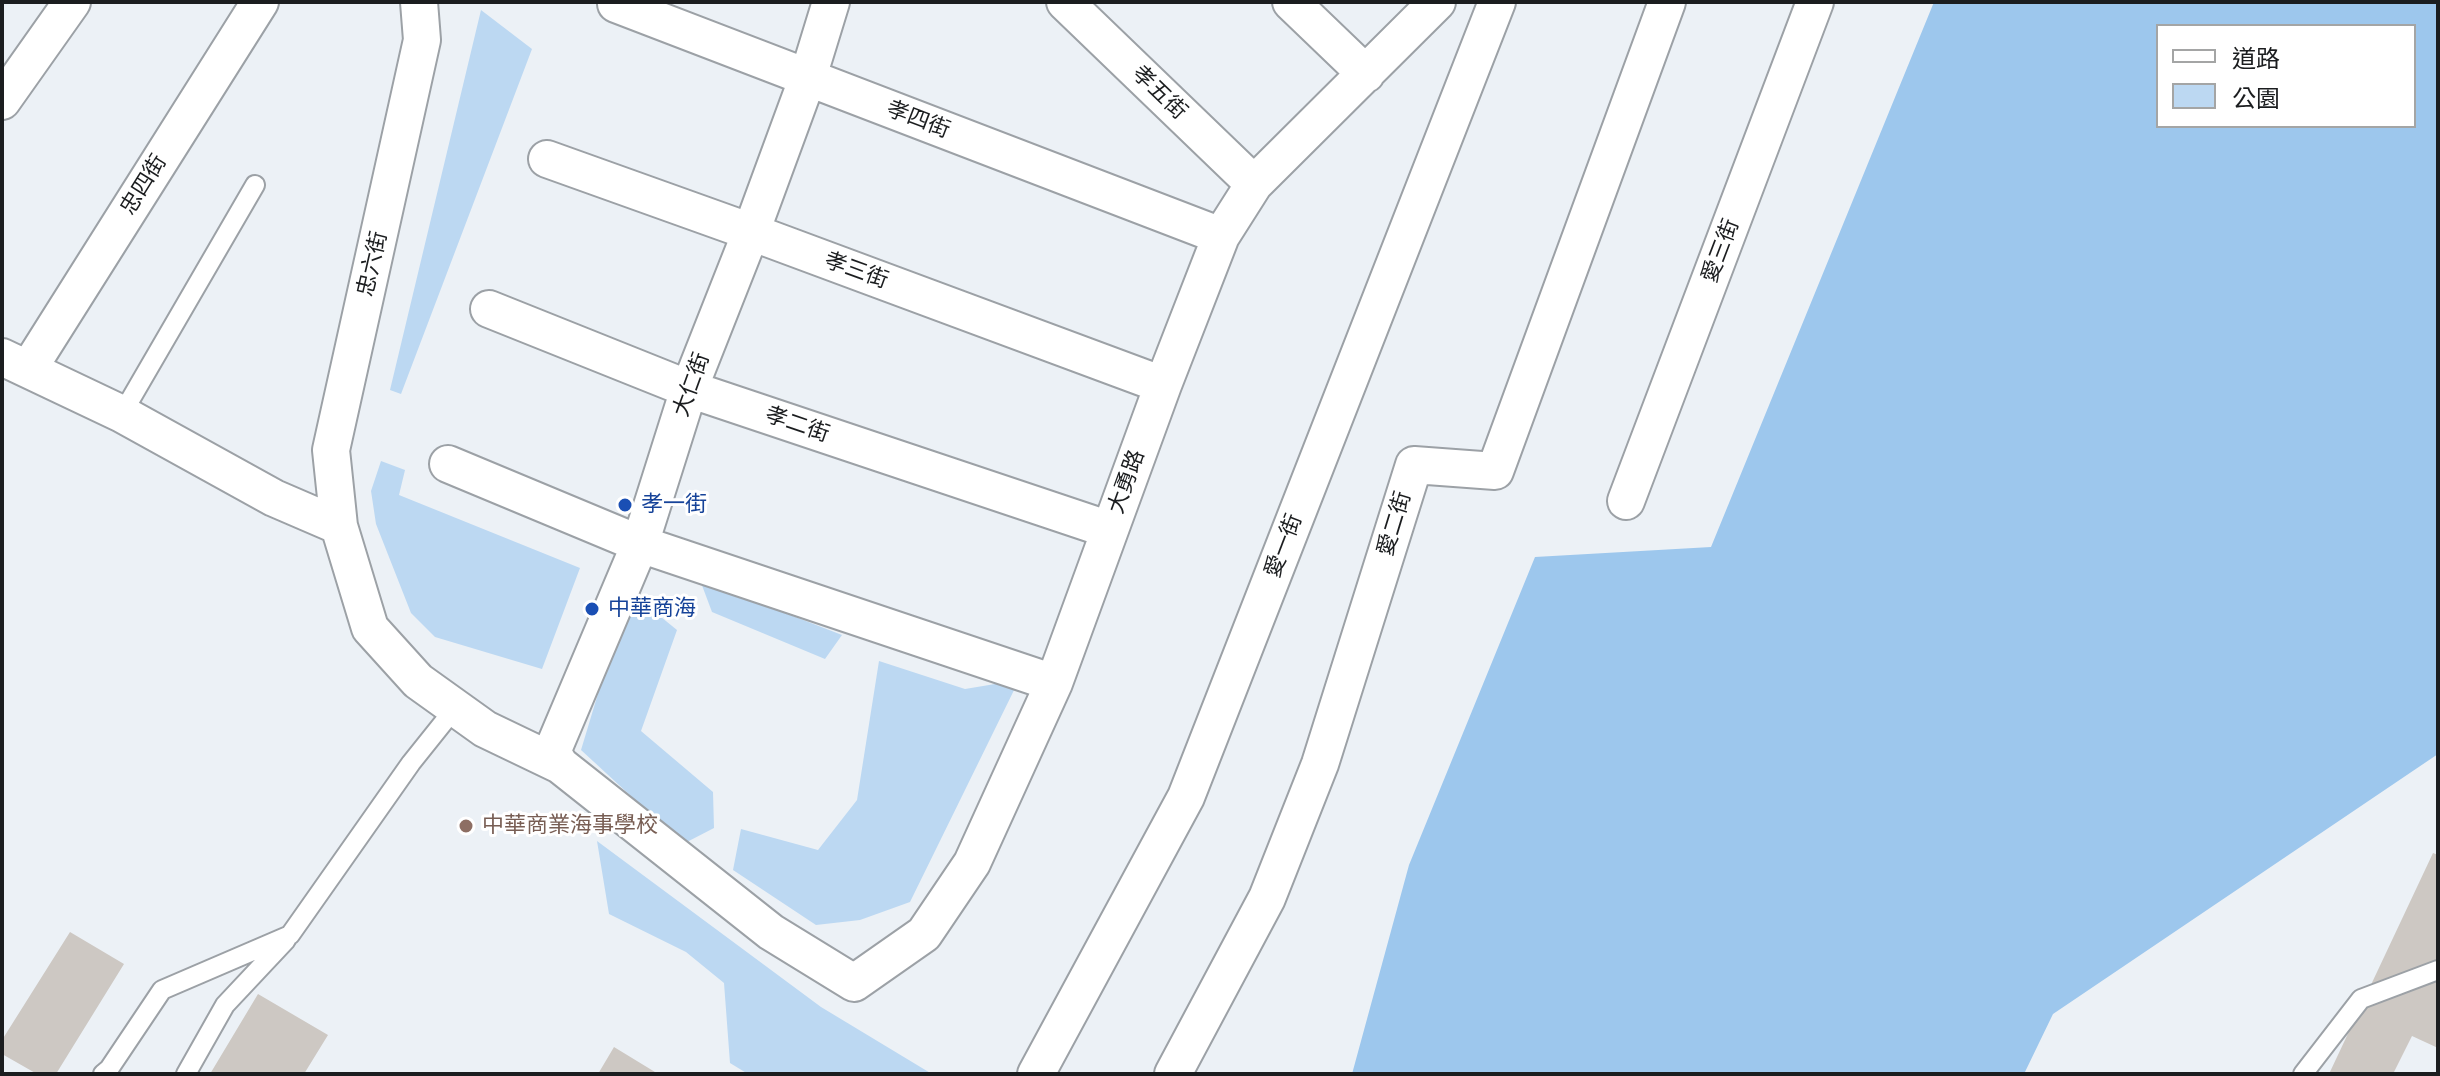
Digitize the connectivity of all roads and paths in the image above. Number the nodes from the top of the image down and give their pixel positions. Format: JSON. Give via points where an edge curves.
{"nodes":[{"id":1,"x":72,"y":2,"type":"edge"},
{"id":2,"x":260,"y":2,"type":"edge"},
{"id":3,"x":419,"y":2,"type":"edge"},
{"id":4,"x":831,"y":2,"type":"edge"},
{"id":5,"x":1065,"y":2,"type":"edge"},
{"id":6,"x":1291,"y":2,"type":"edge"},
{"id":7,"x":1437,"y":2,"type":"edge"},
{"id":8,"x":1497,"y":2,"type":"edge"},
{"id":9,"x":1667,"y":2,"type":"edge"},
{"id":10,"x":1815,"y":2,"type":"edge"},
{"id":11,"x":616,"y":4,"type":"dead end"},
{"id":12,"x":1366,"y":74,"type":"junction"},
{"id":13,"x":808,"y":77,"type":"junction"},
{"id":14,"x":2,"y":101,"type":"edge"},
{"id":15,"x":547,"y":159,"type":"dead end"},
{"id":16,"x":1254,"y":184,"type":"junction"},
{"id":17,"x":255,"y":185,"type":"dead end"},
{"id":18,"x":751,"y":232,"type":"junction"},
{"id":19,"x":1221,"y":236,"type":"junction"},
{"id":20,"x":489,"y":309,"type":"dead end"},
{"id":21,"x":15,"y":362,"type":"edge"},
{"id":22,"x":1163,"y":385,"type":"junction"},
{"id":23,"x":689,"y":389,"type":"junction"},
{"id":24,"x":122,"y":414,"type":"junction"},
{"id":25,"x":448,"y":464,"type":"dead end"},
{"id":26,"x":1626,"y":501,"type":"dead end"},
{"id":27,"x":339,"y":526,"type":"junction"},
{"id":28,"x":1110,"y":530,"type":"junction"},
{"id":29,"x":640,"y":544,"type":"junction"},
{"id":30,"x":1054,"y":683,"type":"junction"},
{"id":31,"x":455,"y":708,"type":"junction"},
{"id":32,"x":560,"y":765,"type":"junction"},
{"id":33,"x":290,"y":935,"type":"junction"},
{"id":34,"x":2438,"y":970,"type":"edge"},
{"id":35,"x":854,"y":983,"type":"joint"},
{"id":36,"x":103,"y":1074,"type":"edge"},
{"id":37,"x":186,"y":1074,"type":"edge"},
{"id":38,"x":1036,"y":1074,"type":"edge"},
{"id":39,"x":1173,"y":1074,"type":"edge"},
{"id":40,"x":2303,"y":1074,"type":"edge"}],
"edges":[{"from":1,"to":14,"type":"street"},
{"from":2,"to":21,"type":"street","name":"忠四街"},
{"from":3,"to":27,"type":"street","name":"忠六街","via":[[422,40],[331,450]]},
{"from":4,"to":13,"type":"street","name":"大仁街"},
{"from":5,"to":16,"type":"street","name":"孝五街"},
{"from":6,"to":12,"type":"street"},
{"from":7,"to":12,"type":"street","name":"大勇路"},
{"from":8,"to":38,"type":"street","name":"愛一街","via":[[1186,797]]},
{"from":9,"to":39,"type":"street","name":"愛二街","via":[[1495,471],[1414,465],[1320,764],[1267,898]]},
{"from":10,"to":26,"type":"street","name":"愛三街"},
{"from":11,"to":13,"type":"street","name":"孝四街"},
{"from":12,"to":16,"type":"street","name":"大勇路"},
{"from":13,"to":18,"type":"street","name":"大仁街"},
{"from":13,"to":19,"type":"street","name":"孝四街"},
{"from":15,"to":18,"type":"street","name":"孝三街"},
{"from":16,"to":19,"type":"street","name":"大勇路"},
{"from":17,"to":24,"type":"lane"},
{"from":18,"to":22,"type":"street","name":"孝三街"},
{"from":18,"to":23,"type":"street","name":"大仁街"},
{"from":19,"to":22,"type":"street","name":"大勇路"},
{"from":20,"to":23,"type":"street","name":"孝二街"},
{"from":21,"to":24,"type":"street"},
{"from":22,"to":28,"type":"street","name":"大勇路"},
{"from":23,"to":28,"type":"street","name":"孝二街"},
{"from":23,"to":29,"type":"street","name":"大仁街"},
{"from":24,"to":27,"type":"street","via":[[274,498]]},
{"from":25,"to":29,"type":"street"},
{"from":27,"to":31,"type":"street","name":"忠六街","via":[[370,628],[418,681]]},
{"from":28,"to":30,"type":"street","name":"大勇路"},
{"from":29,"to":30,"type":"street"},
{"from":29,"to":32,"type":"street","name":"大仁街","via":[[552,752]]},
{"from":30,"to":35,"type":"street","name":"大勇路","via":[[972,863],[924,934]]},
{"from":31,"to":32,"type":"street","name":"忠六街","via":[[485,729]]},
{"from":31,"to":33,"type":"lane"},
{"from":32,"to":35,"type":"street","name":"忠六街","via":[[771,932]]},
{"from":33,"to":36,"type":"lane","via":[[162,990]]},
{"from":33,"to":37,"type":"lane","via":[[225,1005]]},
{"from":34,"to":40,"type":"lane","via":[[2361,999]]}]}
